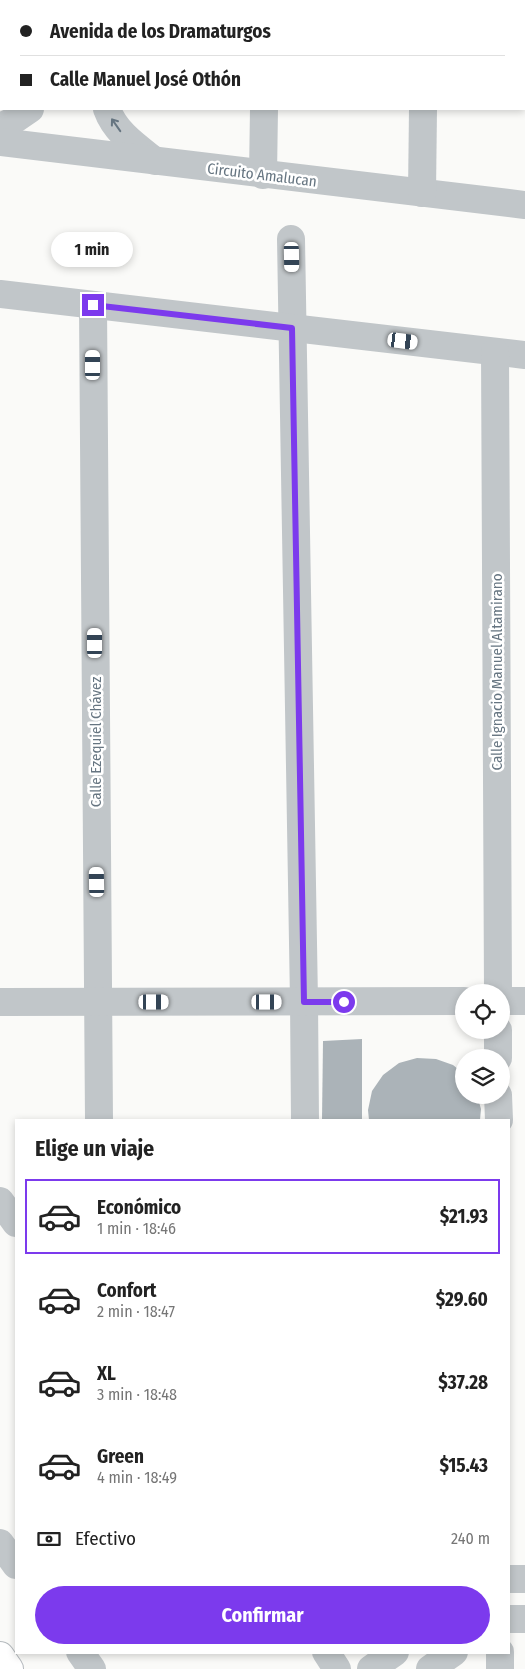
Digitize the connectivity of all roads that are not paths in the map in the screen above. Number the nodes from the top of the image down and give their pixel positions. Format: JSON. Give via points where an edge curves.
{"nodes":[{"id":1,"x":29,"y":110,"type":"edge"},
{"id":2,"x":107,"y":110,"type":"edge"},
{"id":3,"x":264,"y":110,"type":"edge"},
{"id":4,"x":423,"y":110,"type":"edge"},
{"id":5,"x":0,"y":128,"type":"edge"},
{"id":6,"x":0,"y":142,"type":"edge"},
{"id":7,"x":155,"y":161,"type":"junction"},
{"id":8,"x":263,"y":175,"type":"junction"},
{"id":9,"x":422,"y":193,"type":"junction"},
{"id":10,"x":525,"y":205,"type":"edge"},
{"id":11,"x":291,"y":239,"type":"dead end"},
{"id":12,"x":0,"y":294,"type":"edge"},
{"id":13,"x":93,"y":305,"type":"junction"},
{"id":14,"x":292,"y":328,"type":"junction"},
{"id":15,"x":495,"y":352,"type":"junction"},
{"id":16,"x":525,"y":355,"type":"edge"},
{"id":17,"x":498,"y":984,"type":"edge"},
{"id":18,"x":0,"y":1002,"type":"edge"},
{"id":19,"x":98,"y":1002,"type":"junction"},
{"id":20,"x":304,"y":1002,"type":"junction"},
{"id":21,"x":455,"y":1002,"type":"edge"},
{"id":22,"x":510,"y":1002,"type":"edge"},
{"id":23,"x":525,"y":1002,"type":"edge"},
{"id":24,"x":498,"y":1104,"type":"edge"},
{"id":25,"x":99,"y":1119,"type":"edge"},
{"id":26,"x":305,"y":1119,"type":"edge"},
{"id":27,"x":498,"y":1119,"type":"edge"},
{"id":28,"x":0,"y":1201,"type":"edge"},
{"id":29,"x":15,"y":1222,"type":"edge"},
{"id":30,"x":0,"y":1543,"type":"edge"},
{"id":31,"x":15,"y":1564,"type":"edge"},
{"id":32,"x":510,"y":1579,"type":"edge"},
{"id":33,"x":525,"y":1579,"type":"edge"},
{"id":34,"x":510,"y":1619,"type":"edge"},
{"id":35,"x":525,"y":1619,"type":"edge"},
{"id":36,"x":81,"y":1654,"type":"edge"},
{"id":37,"x":327,"y":1654,"type":"edge"},
{"id":38,"x":392,"y":1654,"type":"edge"},
{"id":39,"x":451,"y":1654,"type":"edge"},
{"id":40,"x":500,"y":1654,"type":"edge"},
{"id":41,"x":0,"y":1656,"type":"edge"},
{"id":42,"x":9,"y":1669,"type":"edge"},
{"id":43,"x":92,"y":1669,"type":"edge"},
{"id":44,"x":337,"y":1669,"type":"edge"},
{"id":45,"x":371,"y":1669,"type":"edge"},
{"id":46,"x":430,"y":1669,"type":"edge"},
{"id":47,"x":500,"y":1669,"type":"edge"}],
"edges":[{"from":1,"to":5,"type":"street"},
{"from":7,"to":2,"type":"street","one_way":true,"via":[[123,135]]},
{"from":3,"to":8,"type":"street"},
{"from":4,"to":9,"type":"street"},
{"from":6,"to":7,"type":"street","name":"Circuito Amalucan"},
{"from":7,"to":8,"type":"street","name":"Circuito Amalucan"},
{"from":8,"to":9,"type":"street","name":"Circuito Amalucan"},
{"from":9,"to":10,"type":"street","name":"Circuito Amalucan"},
{"from":11,"to":14,"type":"street"},
{"from":12,"to":13,"type":"street"},
{"from":13,"to":14,"type":"street"},
{"from":13,"to":19,"type":"street","name":"Calle Ezequiel Chávez"},
{"from":14,"to":15,"type":"street"},
{"from":14,"to":20,"type":"street"},
{"from":15,"to":16,"type":"street"},
{"from":15,"to":17,"type":"street","name":"Calle Ignacio Manuel Altamirano"},
{"from":18,"to":19,"type":"street"},
{"from":19,"to":20,"type":"street"},
{"from":19,"to":25,"type":"street","name":"Calle Ezequiel Chávez"},
{"from":20,"to":21,"type":"street"},
{"from":20,"to":26,"type":"street"},
{"from":22,"to":23,"type":"street"},
{"from":24,"to":27,"type":"street"},
{"from":28,"to":29,"type":"street"},
{"from":30,"to":31,"type":"street"},
{"from":32,"to":33,"type":"street"},
{"from":34,"to":35,"type":"street"},
{"from":36,"to":43,"type":"street"},
{"from":37,"to":44,"type":"street"},
{"from":38,"to":45,"type":"street"},
{"from":39,"to":46,"type":"street"},
{"from":40,"to":47,"type":"street"},
{"from":41,"to":42,"type":"main road"}]}
